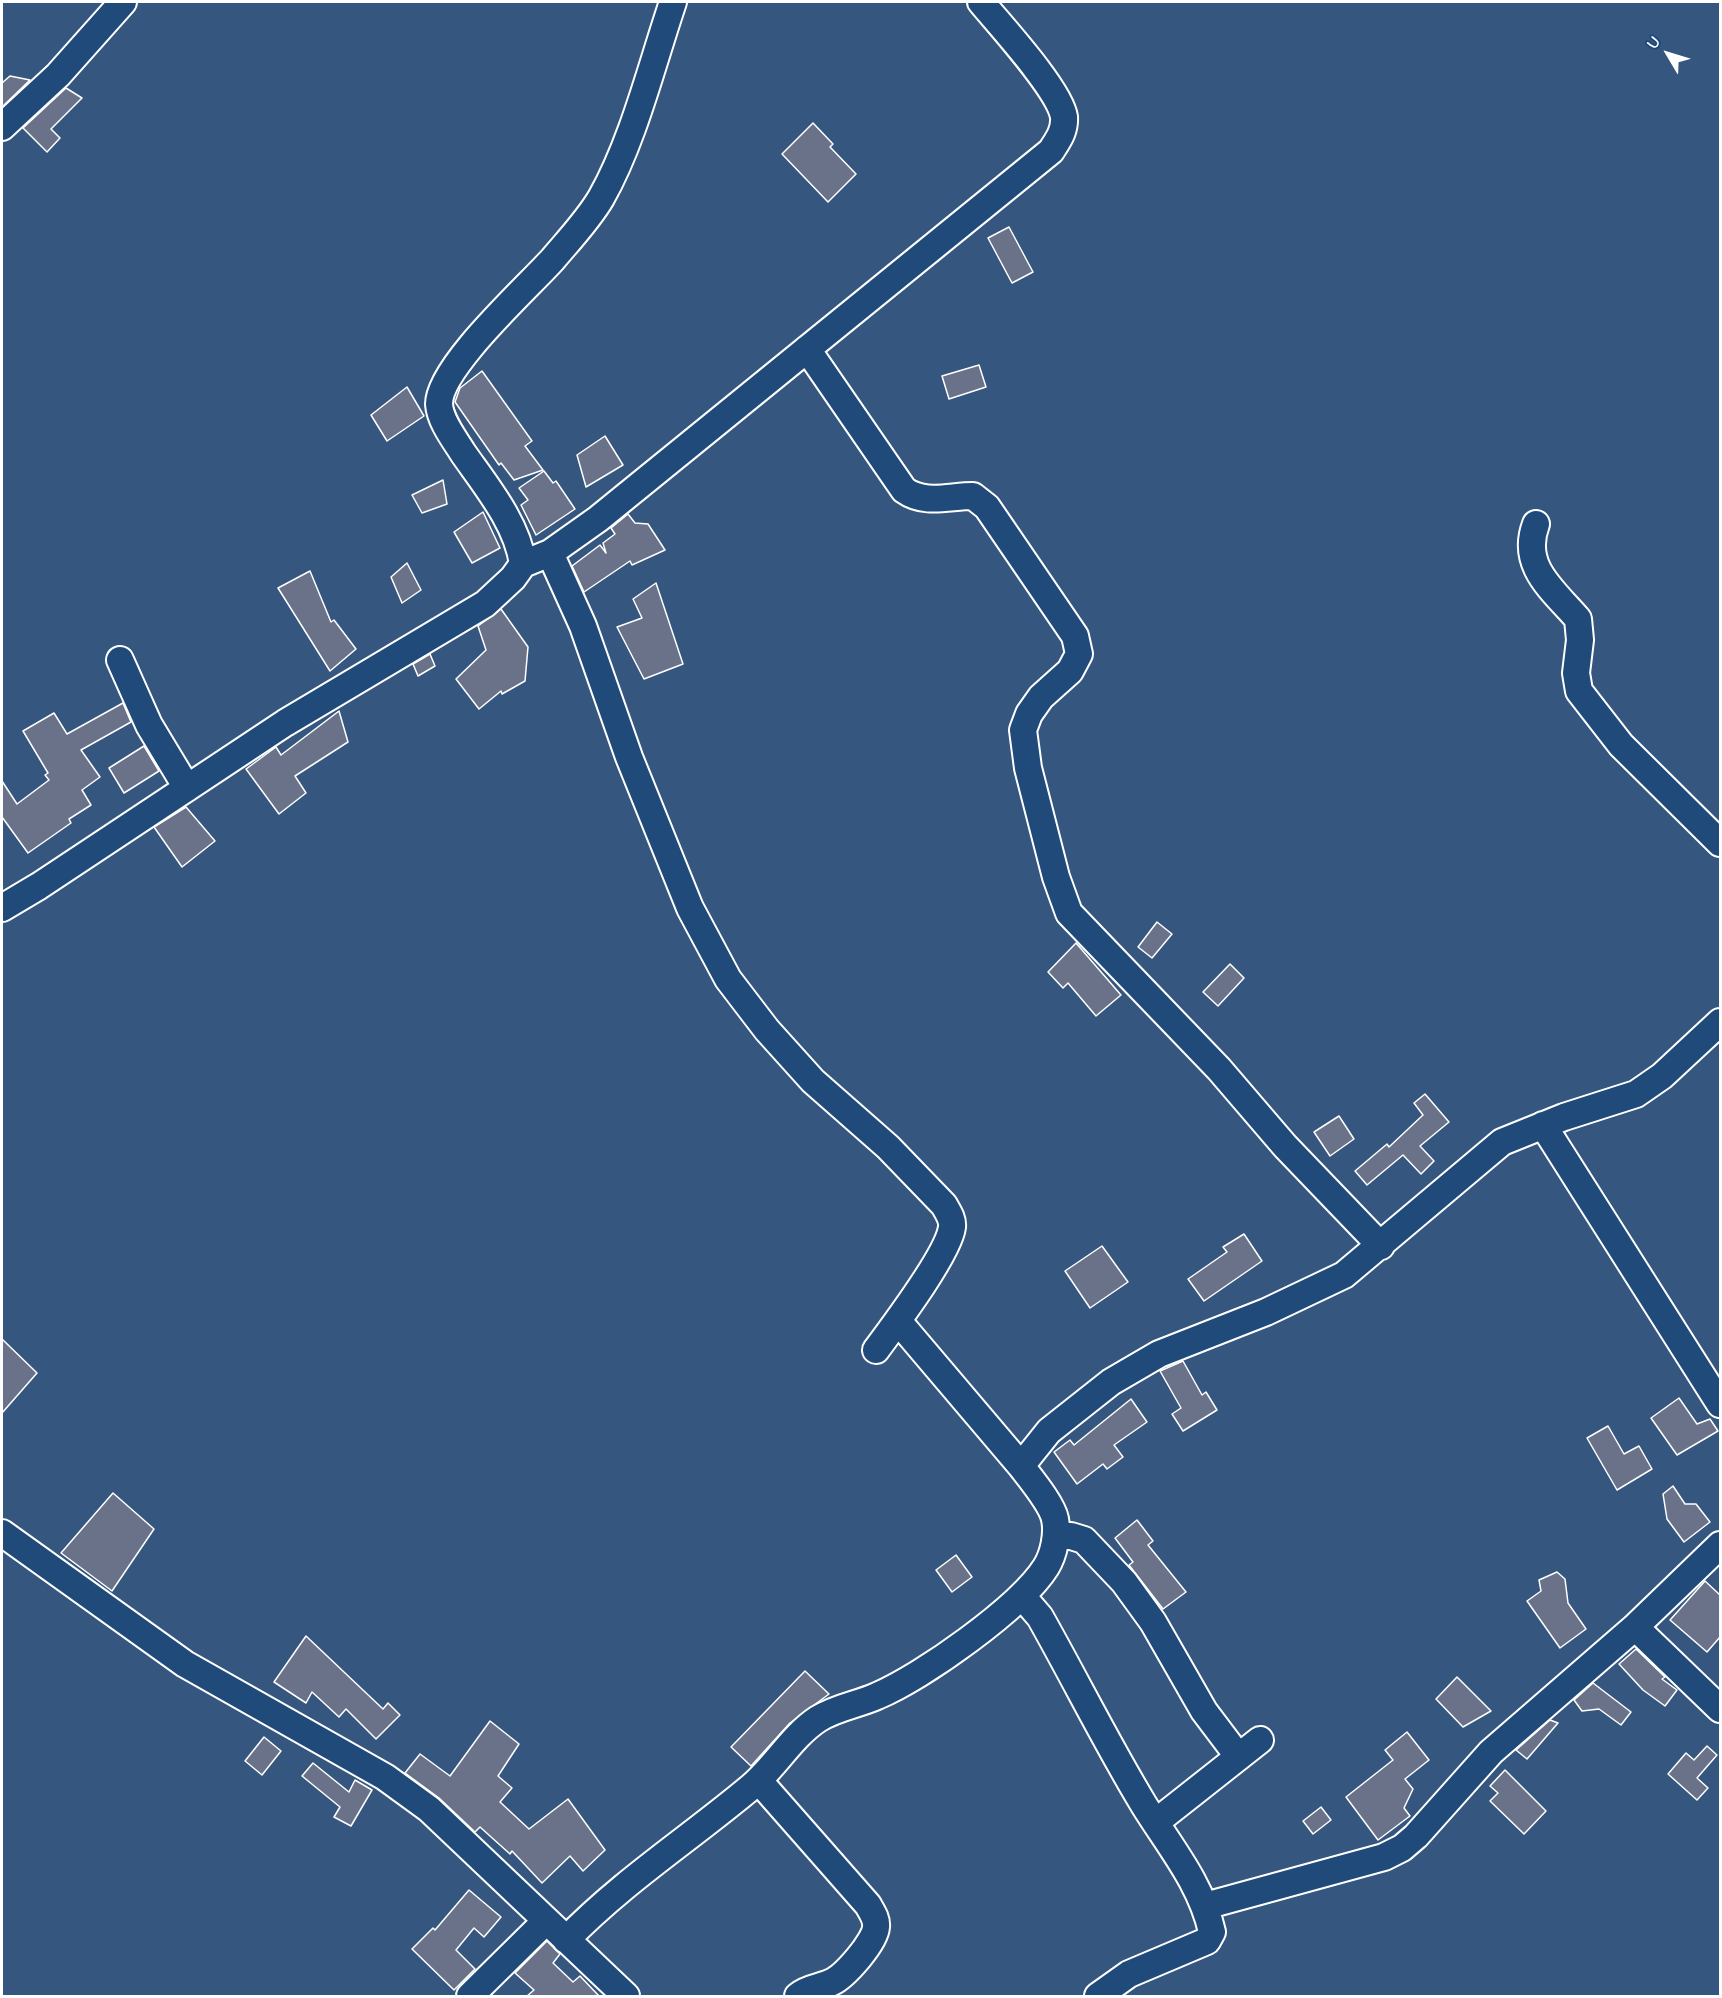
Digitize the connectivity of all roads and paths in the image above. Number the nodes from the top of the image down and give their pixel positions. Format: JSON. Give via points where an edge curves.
{"nodes":[{"id":1,"x":123,"y":2,"type":"edge"},
{"id":2,"x":673,"y":2,"type":"edge"},
{"id":3,"x":981,"y":2,"type":"edge"},
{"id":4,"x":2,"y":127,"type":"edge"},
{"id":5,"x":807,"y":349,"type":"junction"},
{"id":6,"x":1536,"y":525,"type":"dead end"},
{"id":7,"x":550,"y":553,"type":"junction"},
{"id":8,"x":523,"y":564,"type":"junction"},
{"id":9,"x":120,"y":660,"type":"dead end"},
{"id":10,"x":187,"y":788,"type":"junction"},
{"id":11,"x":1720,"y":843,"type":"edge"},
{"id":12,"x":2,"y":908,"type":"edge"},
{"id":13,"x":1720,"y":1022,"type":"edge"},
{"id":14,"x":1543,"y":1125,"type":"junction"},
{"id":15,"x":1381,"y":1246,"type":"junction"},
{"id":16,"x":898,"y":1321,"type":"junction"},
{"id":17,"x":876,"y":1350,"type":"dead end"},
{"id":18,"x":1720,"y":1404,"type":"edge"},
{"id":19,"x":1021,"y":1466,"type":"junction"},
{"id":20,"x":2,"y":1533,"type":"edge"},
{"id":21,"x":1062,"y":1536,"type":"junction"},
{"id":22,"x":1720,"y":1545,"type":"edge"},
{"id":23,"x":1030,"y":1605,"type":"junction"},
{"id":24,"x":1635,"y":1627,"type":"junction"},
{"id":25,"x":1720,"y":1709,"type":"edge"},
{"id":26,"x":1260,"y":1740,"type":"dead end"},
{"id":27,"x":1238,"y":1756,"type":"junction"},
{"id":28,"x":759,"y":1781,"type":"junction"},
{"id":29,"x":1156,"y":1822,"type":"junction"},
{"id":30,"x":1209,"y":1919,"type":"junction"},
{"id":31,"x":545,"y":1922,"type":"junction"},
{"id":32,"x":566,"y":1940,"type":"junction"},
{"id":33,"x":470,"y":1996,"type":"edge"},
{"id":34,"x":626,"y":1996,"type":"edge"},
{"id":35,"x":798,"y":1996,"type":"edge"},
{"id":36,"x":1098,"y":1996,"type":"edge"}],
"edges":[{"from":1,"to":4,"type":"street","via":[[58,75]]},
{"from":2,"to":8,"type":"street","via":[[621,155],[600,199],[444,384],[439,405],[450,432],[507,520],[520,545]]},
{"from":3,"to":5,"type":"street","via":[[1046,83],[1064,115],[1063,132],[1051,150]]},
{"from":5,"to":7,"type":"street","via":[[598,519]]},
{"from":5,"to":15,"type":"street","via":[[904,490],[928,500],[973,496],[987,507],[1075,636],[1079,654],[1070,671],[1035,706],[1023,730],[1028,768],[1069,913]]},
{"from":6,"to":11,"type":"street","via":[[1531,537],[1533,563],[1578,619],[1579,691],[1621,745]]},
{"from":7,"to":8,"type":"street"},
{"from":7,"to":16,"type":"street","via":[[583,626],[629,757],[690,908],[728,979],[813,1081],[888,1148],[951,1216],[949,1237]]},
{"from":8,"to":10,"type":"street","via":[[485,604],[285,723]]},
{"from":9,"to":10,"type":"street","via":[[149,725]]},
{"from":10,"to":12,"type":"street"},
{"from":13,"to":14,"type":"street","via":[[1662,1076],[1636,1094]]},
{"from":14,"to":15,"type":"street","via":[[1502,1142],[1471,1165]]},
{"from":14,"to":18,"type":"street"},
{"from":15,"to":19,"type":"street","via":[[1344,1275],[1266,1312],[1159,1354],[1111,1382],[1049,1431]]},
{"from":16,"to":17,"type":"street"},
{"from":16,"to":19,"type":"street"},
{"from":19,"to":21,"type":"street","via":[[1055,1517]]},
{"from":20,"to":31,"type":"street","via":[[186,1664],[385,1777],[462,1838]]},
{"from":21,"to":23,"type":"street"},
{"from":21,"to":27,"type":"street","via":[[1084,1540],[1124,1582],[1153,1622],[1204,1711]]},
{"from":22,"to":24,"type":"street"},
{"from":23,"to":28,"type":"street","via":[[877,1696],[816,1721]]},
{"from":23,"to":29,"type":"street"},
{"from":24,"to":25,"type":"street"},
{"from":24,"to":30,"type":"street","via":[[1491,1752],[1402,1848]]},
{"from":26,"to":27,"type":"street"},
{"from":27,"to":29,"type":"street"},
{"from":28,"to":32,"type":"street","via":[[638,1873]]},
{"from":28,"to":35,"type":"street","via":[[868,1905],[875,1920],[871,1941],[846,1972]]},
{"from":29,"to":30,"type":"street","via":[[1185,1865]]},
{"from":30,"to":36,"type":"street","via":[[1208,1941],[1129,1974]]},
{"from":31,"to":32,"type":"street"},
{"from":31,"to":33,"type":"street"},
{"from":32,"to":34,"type":"street"}]}
